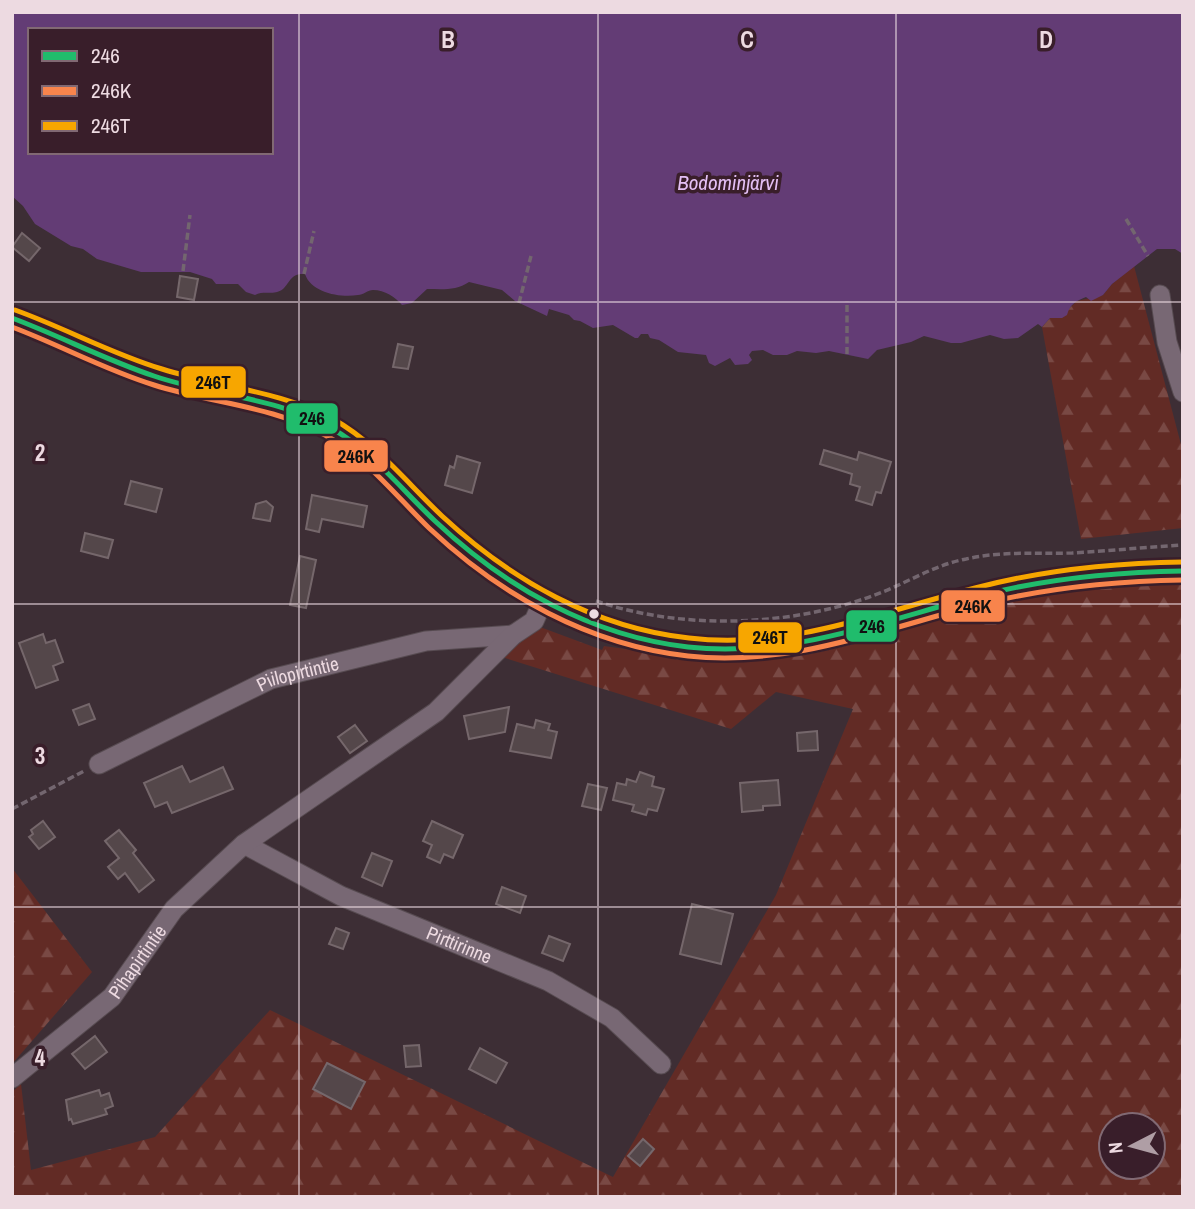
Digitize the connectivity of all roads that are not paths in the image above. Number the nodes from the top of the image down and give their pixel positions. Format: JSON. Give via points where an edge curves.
{"nodes":[{"id":1,"x":1160,"y":295,"type":"dead end"},
{"id":2,"x":12,"y":318,"type":"edge"},
{"id":3,"x":1183,"y":392,"type":"edge"},
{"id":4,"x":1183,"y":571,"type":"edge"},
{"id":5,"x":543,"y":601,"type":"junction"},
{"id":6,"x":513,"y":635,"type":"junction"},
{"id":7,"x":99,"y":764,"type":"road end"},
{"id":8,"x":244,"y":844,"type":"junction"},
{"id":9,"x":662,"y":1064,"type":"dead end"},
{"id":10,"x":12,"y":1078,"type":"edge"}],
"edges":[{"from":1,"to":3,"type":"street","via":[[1167,342]]},
{"from":2,"to":5,"type":"main road","via":[[157,377],[300,414],[329,427],[377,460],[463,547]]},
{"from":4,"to":5,"type":"main road","via":[[1120,573],[1014,588],[837,637],[765,649],[653,642],[597,625]]},
{"from":5,"to":6,"type":"street","name":"Pihapirtintie","via":[[534,621]]},
{"from":6,"to":7,"type":"street","name":"Piilopirtintie","via":[[426,641],[271,679]]},
{"from":6,"to":8,"type":"street","name":"Pihapirtintie","via":[[436,712]]},
{"from":8,"to":9,"type":"street","name":"Pirttirinne","via":[[341,897],[548,981],[612,1018]]},
{"from":8,"to":10,"type":"street","name":"Pihapirtintie","via":[[174,909],[112,997]]}]}
